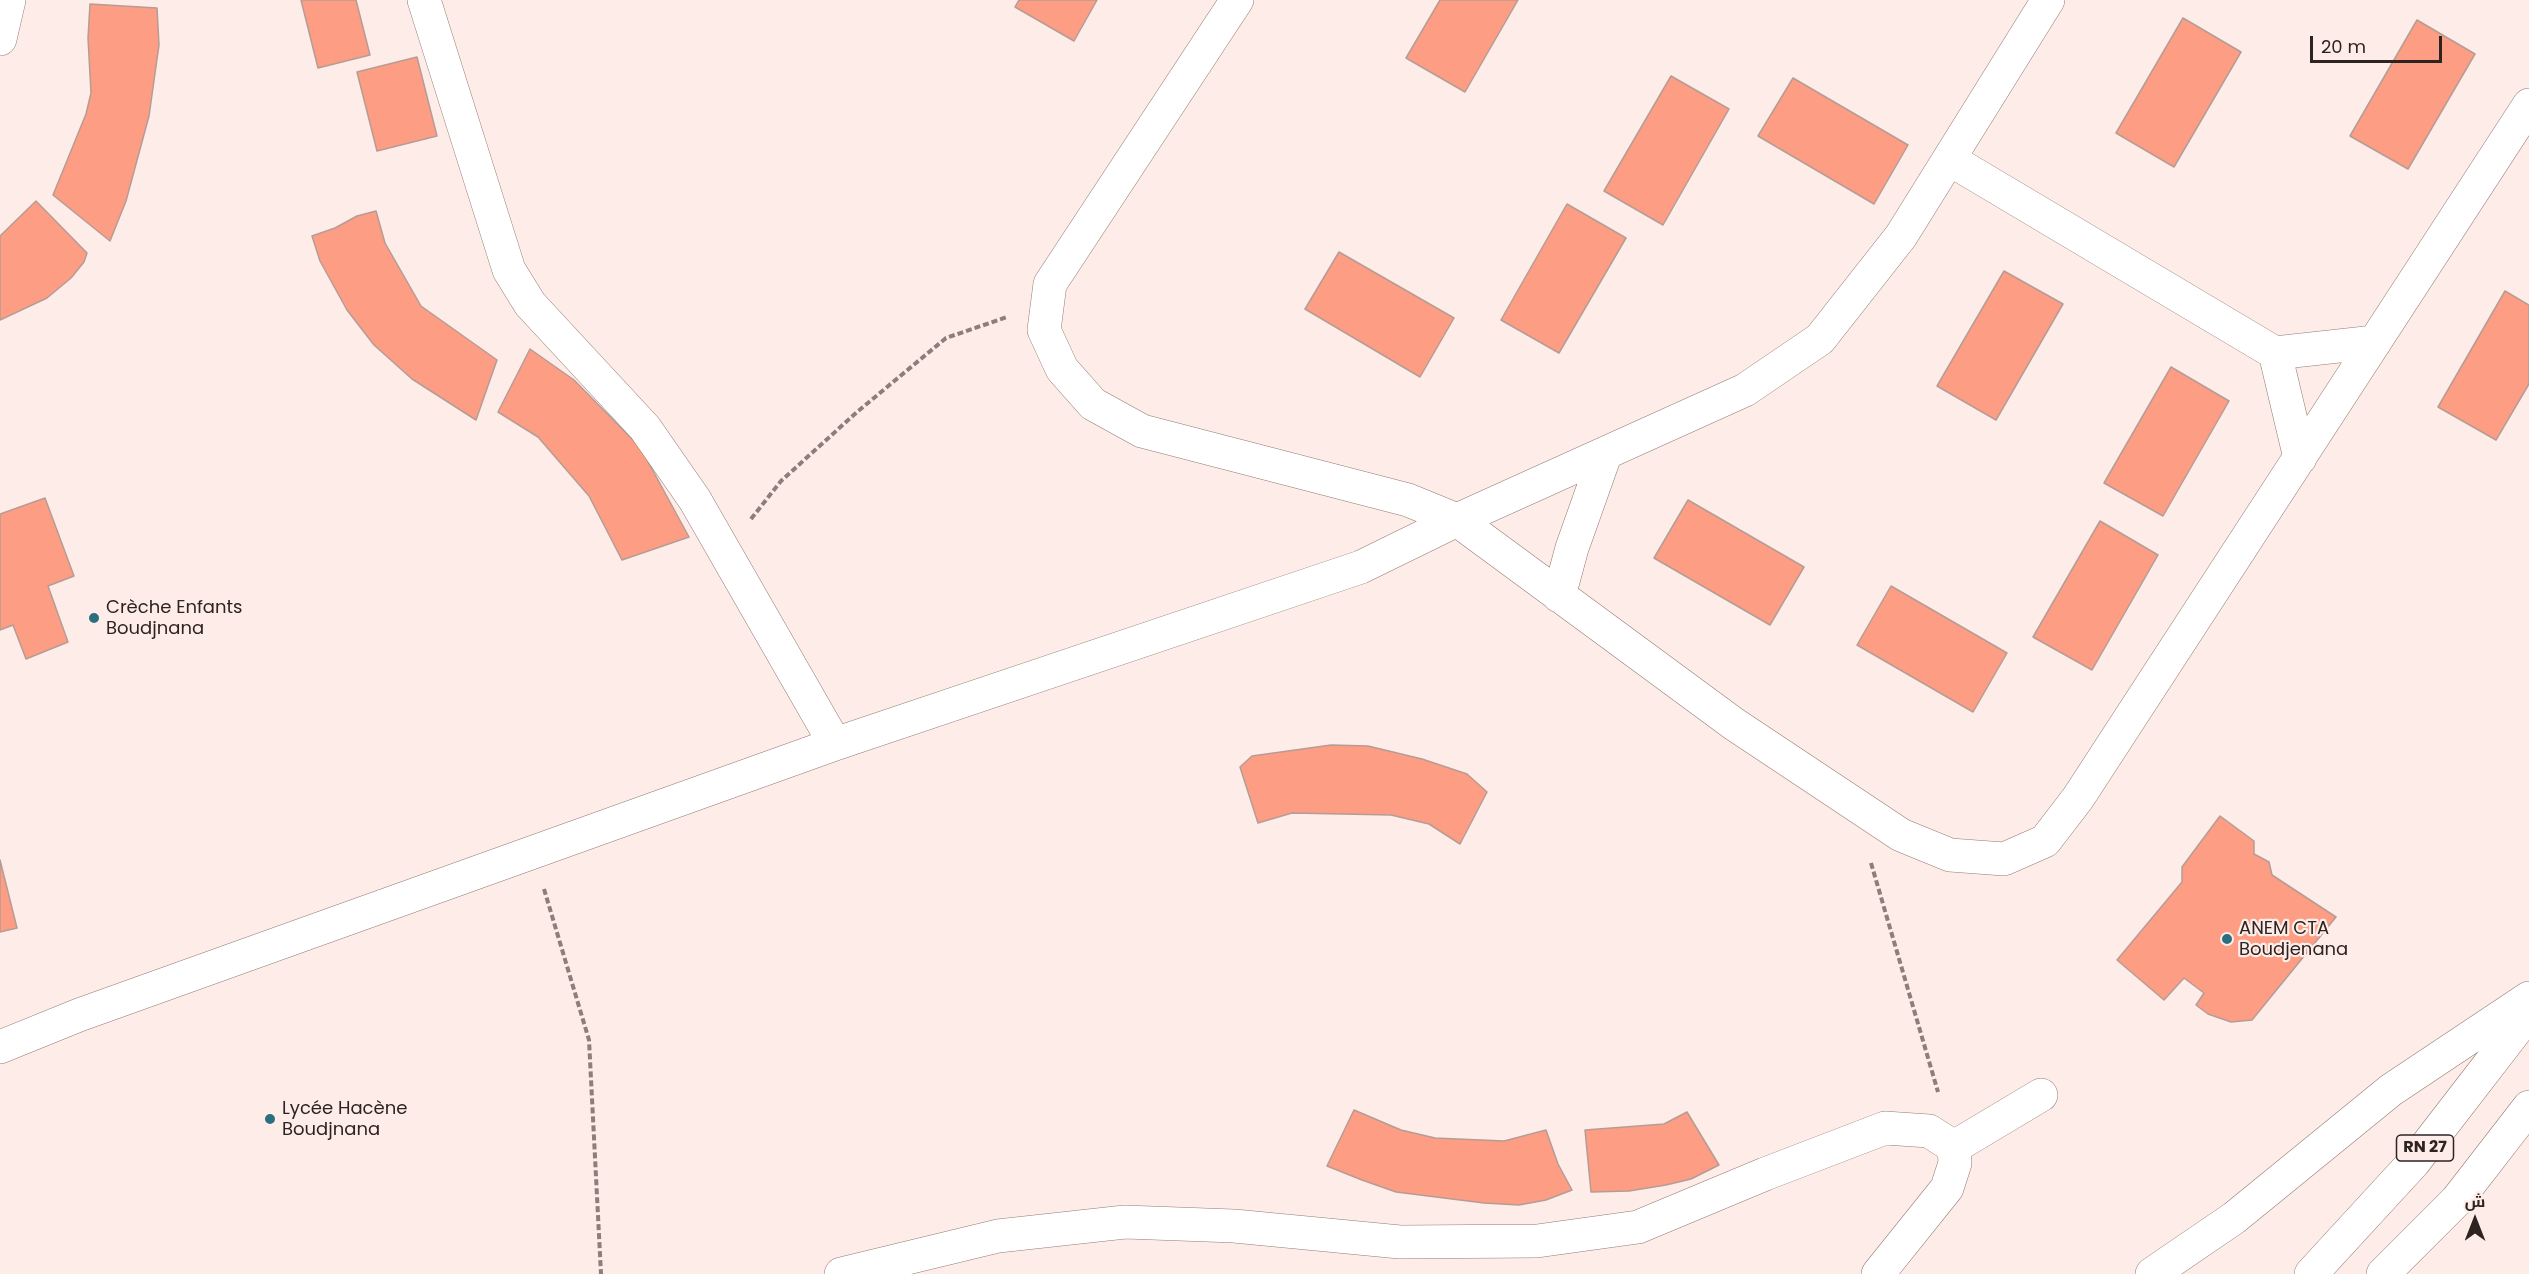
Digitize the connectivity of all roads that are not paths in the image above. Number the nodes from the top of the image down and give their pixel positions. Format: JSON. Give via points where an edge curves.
{"nodes":[{"id":1,"x":9,"y":0,"type":"edge"},
{"id":2,"x":424,"y":0,"type":"edge"},
{"id":3,"x":1238,"y":0,"type":"edge"},
{"id":4,"x":2048,"y":0,"type":"edge"},
{"id":5,"x":0,"y":39,"type":"edge"},
{"id":6,"x":2529,"y":105,"type":"edge"},
{"id":7,"x":1949,"y":159,"type":"junction"},
{"id":8,"x":2375,"y":342,"type":"junction"},
{"id":9,"x":2275,"y":353,"type":"junction"},
{"id":10,"x":1605,"y":455,"type":"junction"},
{"id":11,"x":2300,"y":458,"type":"junction"},
{"id":12,"x":1457,"y":520,"type":"junction"},
{"id":13,"x":1559,"y":596,"type":"junction"},
{"id":14,"x":835,"y":744,"type":"junction"},
{"id":15,"x":2529,"y":999,"type":"edge"},
{"id":16,"x":2529,"y":1013,"type":"edge"},
{"id":17,"x":0,"y":1047,"type":"edge"},
{"id":18,"x":2041,"y":1095,"type":"dead end"},
{"id":19,"x":2529,"y":1107,"type":"edge"},
{"id":20,"x":1954,"y":1147,"type":"junction"},
{"id":21,"x":2457,"y":1200,"type":"junction"},
{"id":22,"x":841,"y":1274,"type":"edge"},
{"id":23,"x":1878,"y":1274,"type":"edge"},
{"id":24,"x":2152,"y":1274,"type":"edge"},
{"id":25,"x":2311,"y":1274,"type":"edge"},
{"id":26,"x":2383,"y":1274,"type":"edge"},
{"id":27,"x":2397,"y":1274,"type":"edge"}],
"edges":[{"from":1,"to":5,"type":"main road"},
{"from":2,"to":14,"type":"main road","via":[[509,270],[530,304],[645,428],[695,500]]},
{"from":3,"to":12,"type":"main road","via":[[1050,284],[1044,330],[1062,369],[1093,404],[1142,431],[1408,500]]},
{"from":4,"to":7,"type":"main road"},
{"from":6,"to":8,"type":"main road"},
{"from":7,"to":9,"type":"main road"},
{"from":7,"to":10,"type":"main road","via":[[1901,236],[1820,339],[1745,390]]},
{"from":8,"to":9,"type":"main road"},
{"from":8,"to":11,"type":"main road"},
{"from":9,"to":11,"type":"main road"},
{"from":10,"to":12,"type":"main road"},
{"from":10,"to":13,"type":"main road"},
{"from":11,"to":13,"type":"main road","via":[[2078,798],[2045,841],[2004,859],[1950,855],[1901,835],[1734,724]]},
{"from":12,"to":13,"type":"main road"},
{"from":12,"to":14,"type":"main road","via":[[1361,567]]},
{"from":14,"to":17,"type":"main road","via":[[79,1015]]},
{"from":15,"to":24,"type":"main road","via":[[2391,1090],[2234,1218]]},
{"from":16,"to":25,"type":"main road","number":"RN 27","via":[[2414,1162]]},
{"from":18,"to":20,"type":"main road"},
{"from":19,"to":21,"type":"main road","number":"RN 27"},
{"from":20,"to":22,"type":"main road","via":[[1929,1131],[1885,1128],[1638,1227],[1537,1241],[1400,1242],[1234,1226],[1125,1222],[998,1236]]},
{"from":20,"to":23,"type":"main road","via":[[1955,1163],[1947,1188]]},
{"from":21,"to":26,"type":"main road","number":"RN 27"},
{"from":21,"to":27,"type":"main road"}]}
